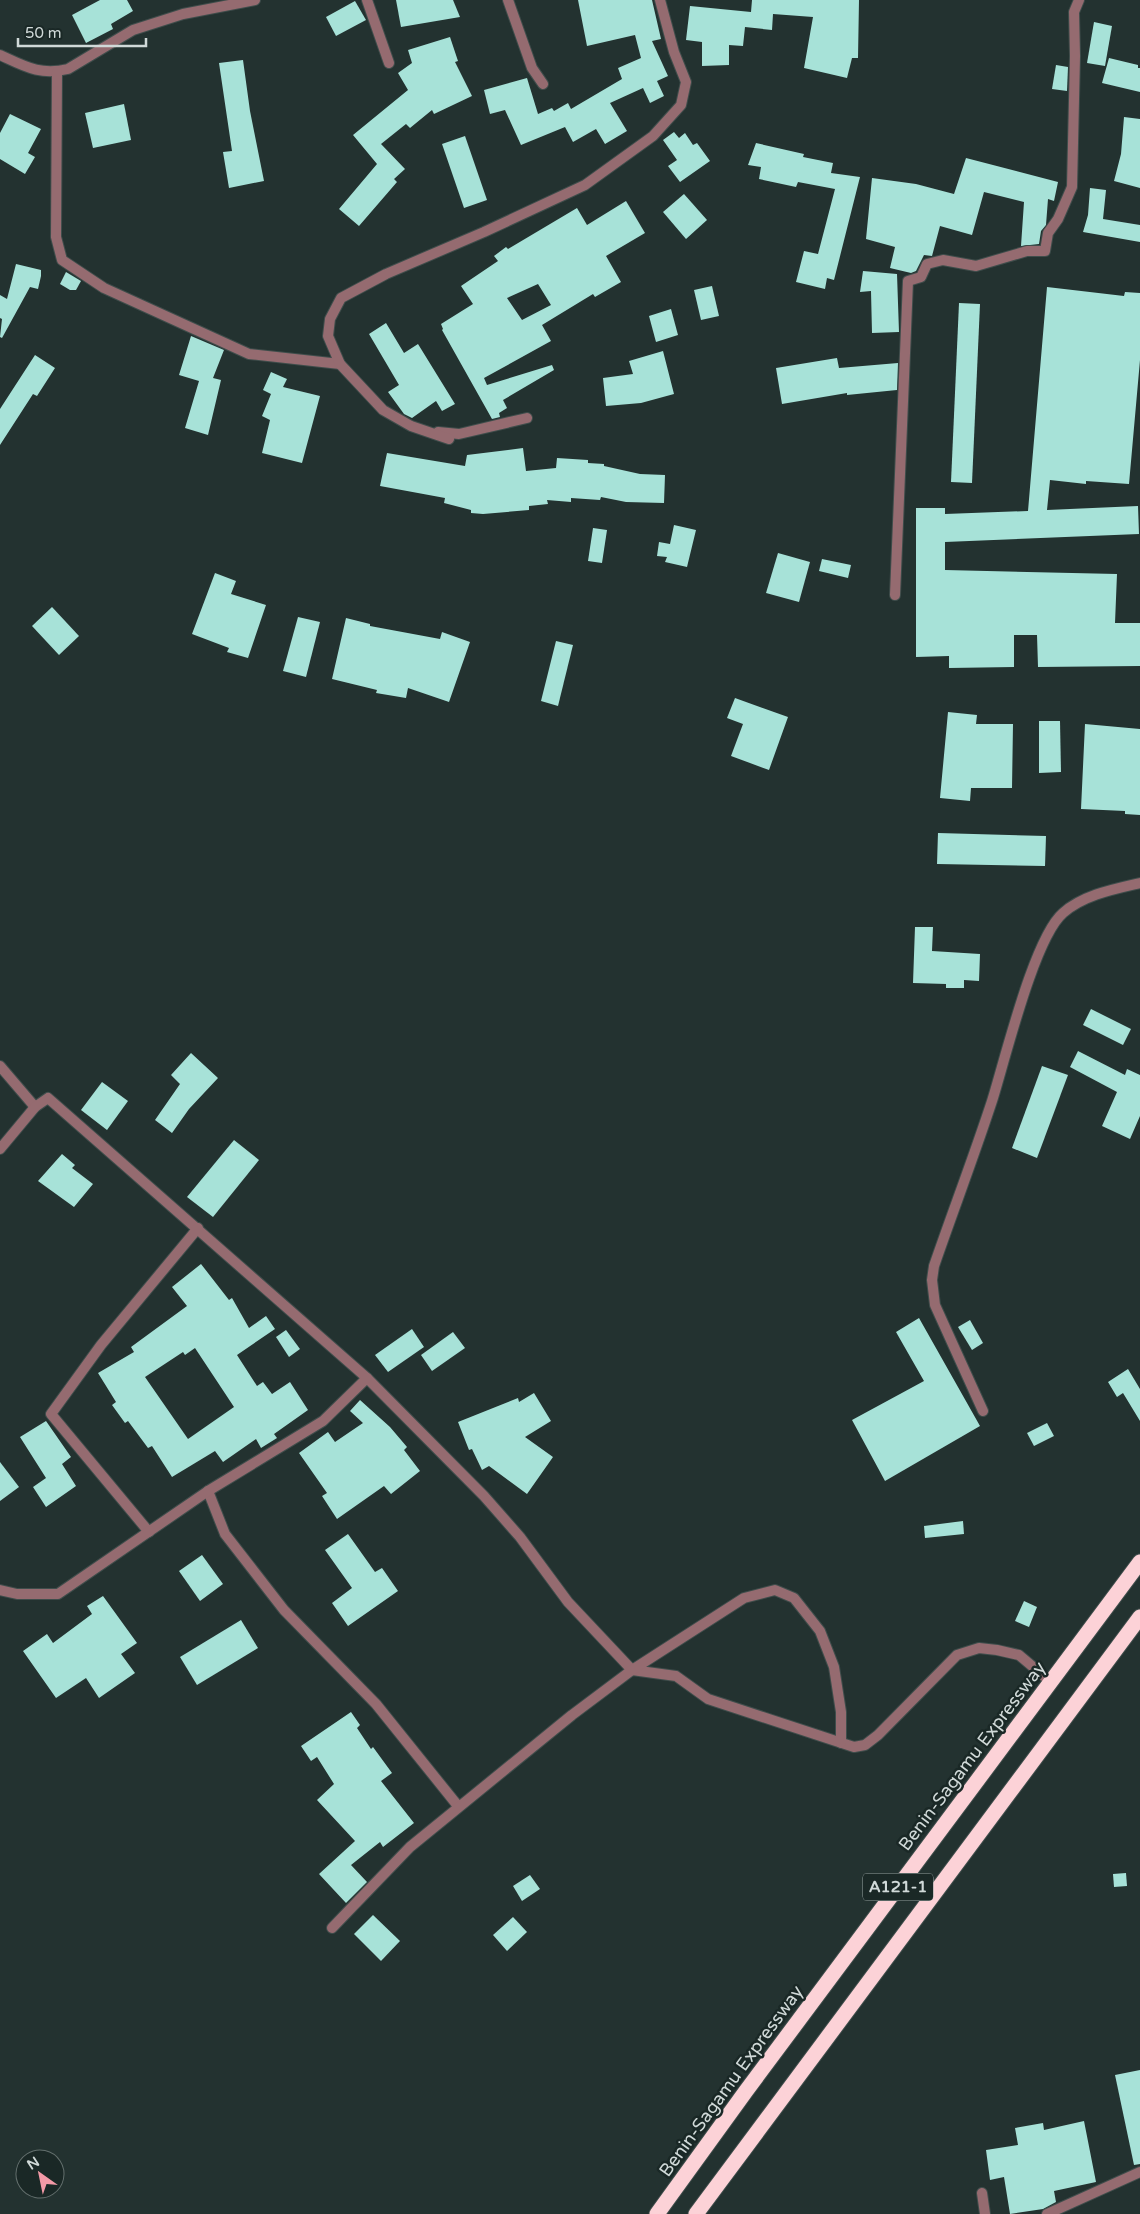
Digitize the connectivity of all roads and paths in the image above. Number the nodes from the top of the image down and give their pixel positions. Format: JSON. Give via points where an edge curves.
{"nodes":[{"id":1,"x":256,"y":0,"type":"edge"},
{"id":2,"x":367,"y":0,"type":"edge"},
{"id":3,"x":508,"y":0,"type":"edge"},
{"id":4,"x":660,"y":0,"type":"edge"},
{"id":5,"x":1079,"y":0,"type":"edge"},
{"id":6,"x":0,"y":55,"type":"edge"},
{"id":7,"x":389,"y":64,"type":"dead end"},
{"id":8,"x":57,"y":72,"type":"junction"},
{"id":9,"x":543,"y":84,"type":"dead end"},
{"id":10,"x":340,"y":364,"type":"junction"},
{"id":11,"x":527,"y":418,"type":"dead end"},
{"id":12,"x":422,"y":430,"type":"junction"},
{"id":13,"x":449,"y":439,"type":"dead end"},
{"id":14,"x":895,"y":595,"type":"dead end"},
{"id":15,"x":1140,"y":883,"type":"edge"},
{"id":16,"x":0,"y":1066,"type":"edge"},
{"id":17,"x":35,"y":1107,"type":"junction"},
{"id":18,"x":0,"y":1149,"type":"edge"},
{"id":19,"x":198,"y":1228,"type":"junction"},
{"id":20,"x":367,"y":1378,"type":"junction"},
{"id":21,"x":983,"y":1411,"type":"dead end"},
{"id":22,"x":208,"y":1491,"type":"junction"},
{"id":23,"x":149,"y":1532,"type":"junction"},
{"id":24,"x":1140,"y":1562,"type":"edge"},
{"id":25,"x":0,"y":1590,"type":"edge"},
{"id":26,"x":1140,"y":1617,"type":"edge"},
{"id":27,"x":632,"y":1670,"type":"junction"},
{"id":28,"x":1051,"y":1682,"type":"junction"},
{"id":29,"x":841,"y":1743,"type":"junction"},
{"id":30,"x":458,"y":1806,"type":"junction"},
{"id":31,"x":332,"y":1928,"type":"dead end"},
{"id":32,"x":1140,"y":2172,"type":"edge"},
{"id":33,"x":982,"y":2192,"type":"dead end"},
{"id":34,"x":657,"y":2214,"type":"edge"},
{"id":35,"x":696,"y":2214,"type":"edge"},
{"id":36,"x":985,"y":2214,"type":"edge"},
{"id":37,"x":1047,"y":2214,"type":"edge"}],
"edges":[{"from":1,"to":8,"type":"street","via":[[183,14],[140,28],[68,69]]},
{"from":2,"to":7,"type":"street"},
{"from":3,"to":9,"type":"street","via":[[532,68]]},
{"from":4,"to":10,"type":"street","via":[[686,82],[681,105],[653,136],[585,185],[386,274],[341,298],[330,319],[328,336]]},
{"from":5,"to":14,"type":"street","via":[[1074,12],[1072,187],[1048,233],[1045,251],[1027,252],[976,266],[943,260],[927,264],[921,277],[908,281]]},
{"from":6,"to":8,"type":"street","via":[[41,72]]},
{"from":8,"to":10,"type":"street","via":[[56,237],[62,260],[104,288],[249,354]]},
{"from":10,"to":12,"type":"street","via":[[383,410]]},
{"from":11,"to":12,"type":"street","via":[[459,434]]},
{"from":12,"to":13,"type":"street"},
{"from":15,"to":21,"type":"street","via":[[1110,890],[1076,904],[1051,928],[1033,970],[934,1266],[935,1305]]},
{"from":16,"to":17,"type":"street"},
{"from":17,"to":18,"type":"street"},
{"from":17,"to":19,"type":"street","via":[[48,1098]]},
{"from":19,"to":20,"type":"street"},
{"from":19,"to":23,"type":"street","via":[[101,1345],[51,1414]]},
{"from":20,"to":22,"type":"street","via":[[323,1421]]},
{"from":20,"to":27,"type":"street","via":[[484,1496],[520,1537],[568,1602]]},
{"from":22,"to":23,"type":"street"},
{"from":22,"to":30,"type":"street","via":[[225,1534],[284,1610],[376,1704]]},
{"from":23,"to":25,"type":"street","via":[[58,1594],[17,1594]]},
{"from":24,"to":28,"type":"highway","name":"Benin-Sagamu Expressway","number":"A121-1"},
{"from":26,"to":35,"type":"highway","number":"A121-1"},
{"from":27,"to":29,"type":"street","via":[[676,1676],[708,1699]]},
{"from":27,"to":29,"type":"street","via":[[744,1598],[775,1590],[794,1598],[820,1632],[834,1667],[841,1712]]},
{"from":27,"to":30,"type":"street"},
{"from":28,"to":29,"type":"street","via":[[1019,1655],[979,1648],[957,1655],[865,1746]]},
{"from":28,"to":34,"type":"highway","name":"Benin-Sagamu Expressway","number":"A121-1"},
{"from":30,"to":31,"type":"street","via":[[410,1847]]},
{"from":32,"to":37,"type":"street"},
{"from":33,"to":36,"type":"street"}]}
